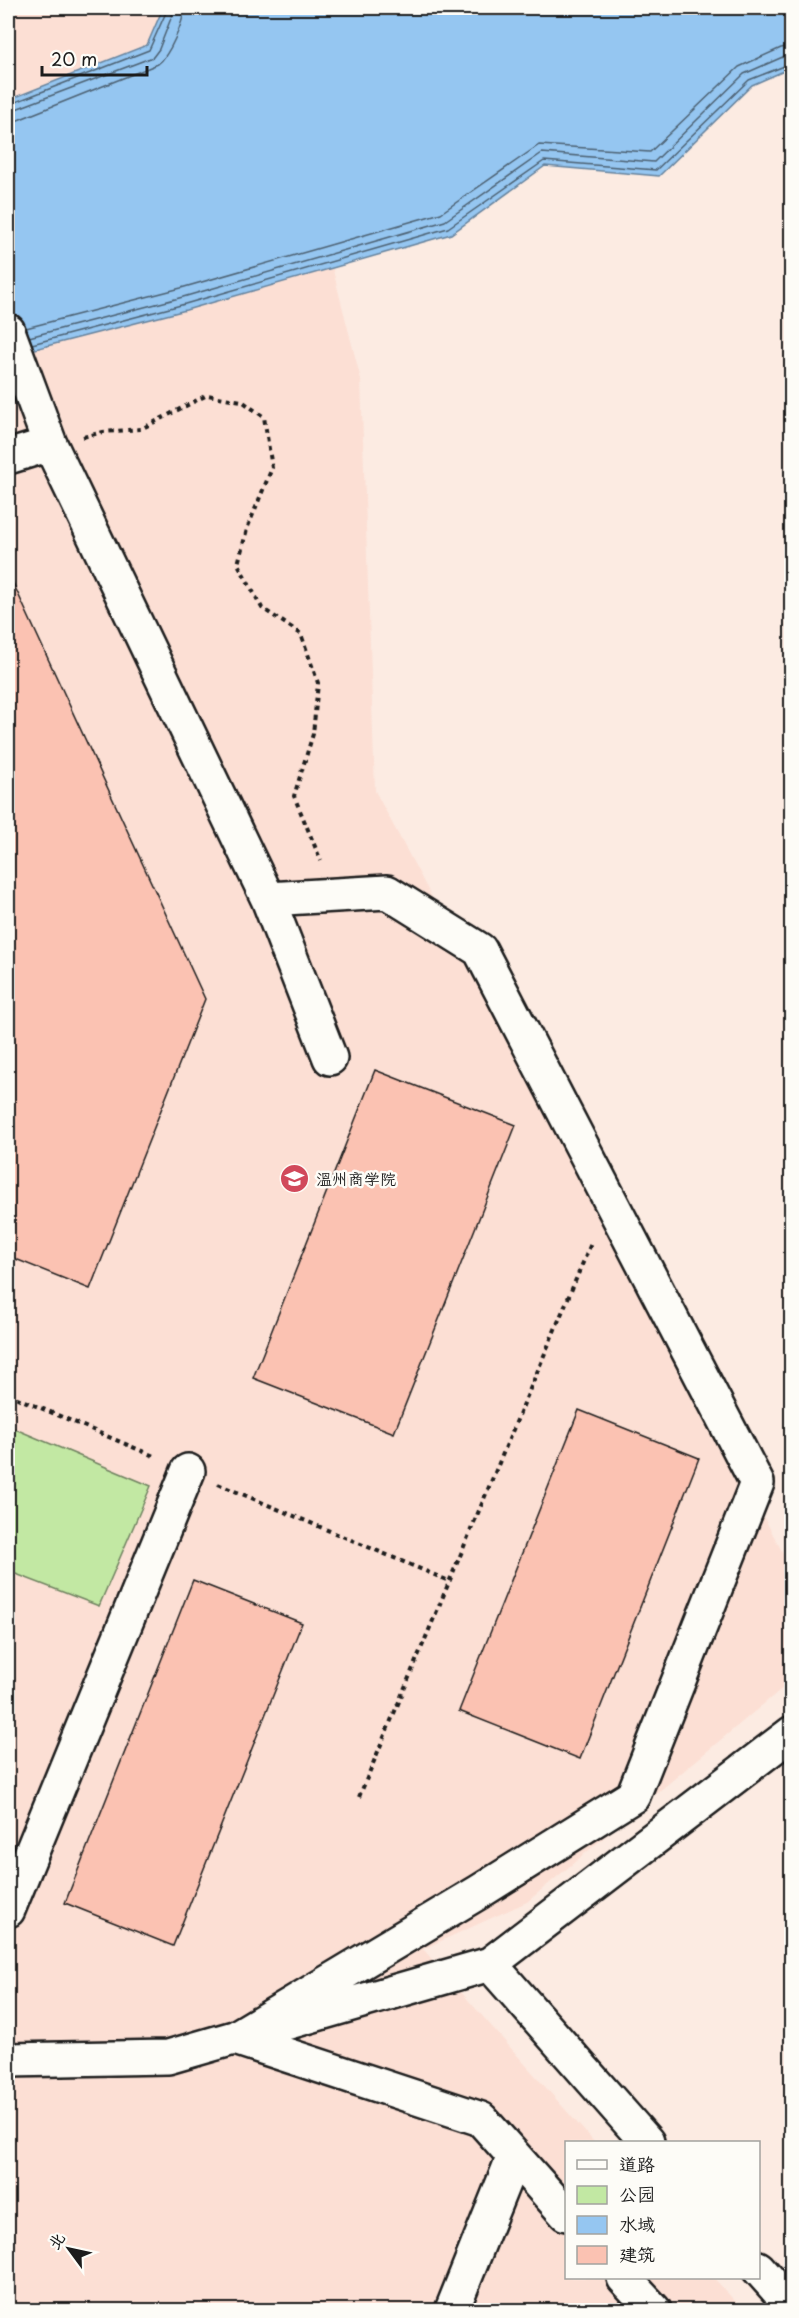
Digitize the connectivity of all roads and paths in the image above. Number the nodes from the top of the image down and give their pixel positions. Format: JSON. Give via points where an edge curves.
{"nodes":[{"id":1,"x":8,"y":331,"type":"edge"},
{"id":2,"x":50,"y":444,"type":"junction"},
{"id":3,"x":8,"y":457,"type":"edge"},
{"id":4,"x":336,"y":896,"type":"junction"},
{"id":5,"x":268,"y":899,"type":"junction"},
{"id":6,"x":330,"y":1058,"type":"dead end"},
{"id":7,"x":609,"y":1199,"type":"junction"},
{"id":8,"x":8,"y":1395,"type":"edge"},
{"id":9,"x":188,"y":1471,"type":"junction"},
{"id":10,"x":449,"y":1581,"type":"junction"},
{"id":11,"x":792,"y":1734,"type":"edge"},
{"id":12,"x":359,"y":1797,"type":"dead end"},
{"id":13,"x":8,"y":1910,"type":"edge"},
{"id":14,"x":489,"y":1964,"type":"junction"},
{"id":15,"x":235,"y":2038,"type":"junction"},
{"id":16,"x":8,"y":2060,"type":"edge"},
{"id":17,"x":646,"y":2141,"type":"edge"},
{"id":18,"x":514,"y":2157,"type":"junction"},
{"id":19,"x":565,"y":2212,"type":"edge"},
{"id":20,"x":760,"y":2269,"type":"edge"},
{"id":21,"x":626,"y":2279,"type":"edge"},
{"id":22,"x":792,"y":2306,"type":"edge"},
{"id":23,"x":452,"y":2310,"type":"edge"},
{"id":24,"x":654,"y":2310,"type":"edge"}],
"edges":[{"from":1,"to":2,"type":"street"},
{"from":2,"to":3,"type":"street"},
{"from":2,"to":4,"type":"path","via":[[103,432],[141,429],[207,395],[242,401],[264,417],[272,468],[247,529],[238,564],[262,608],[301,634],[318,683],[313,734],[294,796]]},
{"from":2,"to":5,"type":"street"},
{"from":4,"to":5,"type":"street"},
{"from":4,"to":7,"type":"street","via":[[387,892],[480,950]]},
{"from":5,"to":6,"type":"street"},
{"from":7,"to":10,"type":"path"},
{"from":7,"to":15,"type":"street","via":[[757,1482],[633,1796]]},
{"from":8,"to":9,"type":"path"},
{"from":9,"to":10,"type":"path"},
{"from":9,"to":13,"type":"street"},
{"from":10,"to":12,"type":"path"},
{"from":11,"to":14,"type":"street"},
{"from":14,"to":15,"type":"street"},
{"from":14,"to":17,"type":"street"},
{"from":15,"to":16,"type":"street","via":[[168,2057]]},
{"from":15,"to":18,"type":"street","via":[[481,2120]]},
{"from":18,"to":19,"type":"street"},
{"from":18,"to":23,"type":"street"},
{"from":20,"to":22,"type":"street"},
{"from":21,"to":24,"type":"street"}]}
